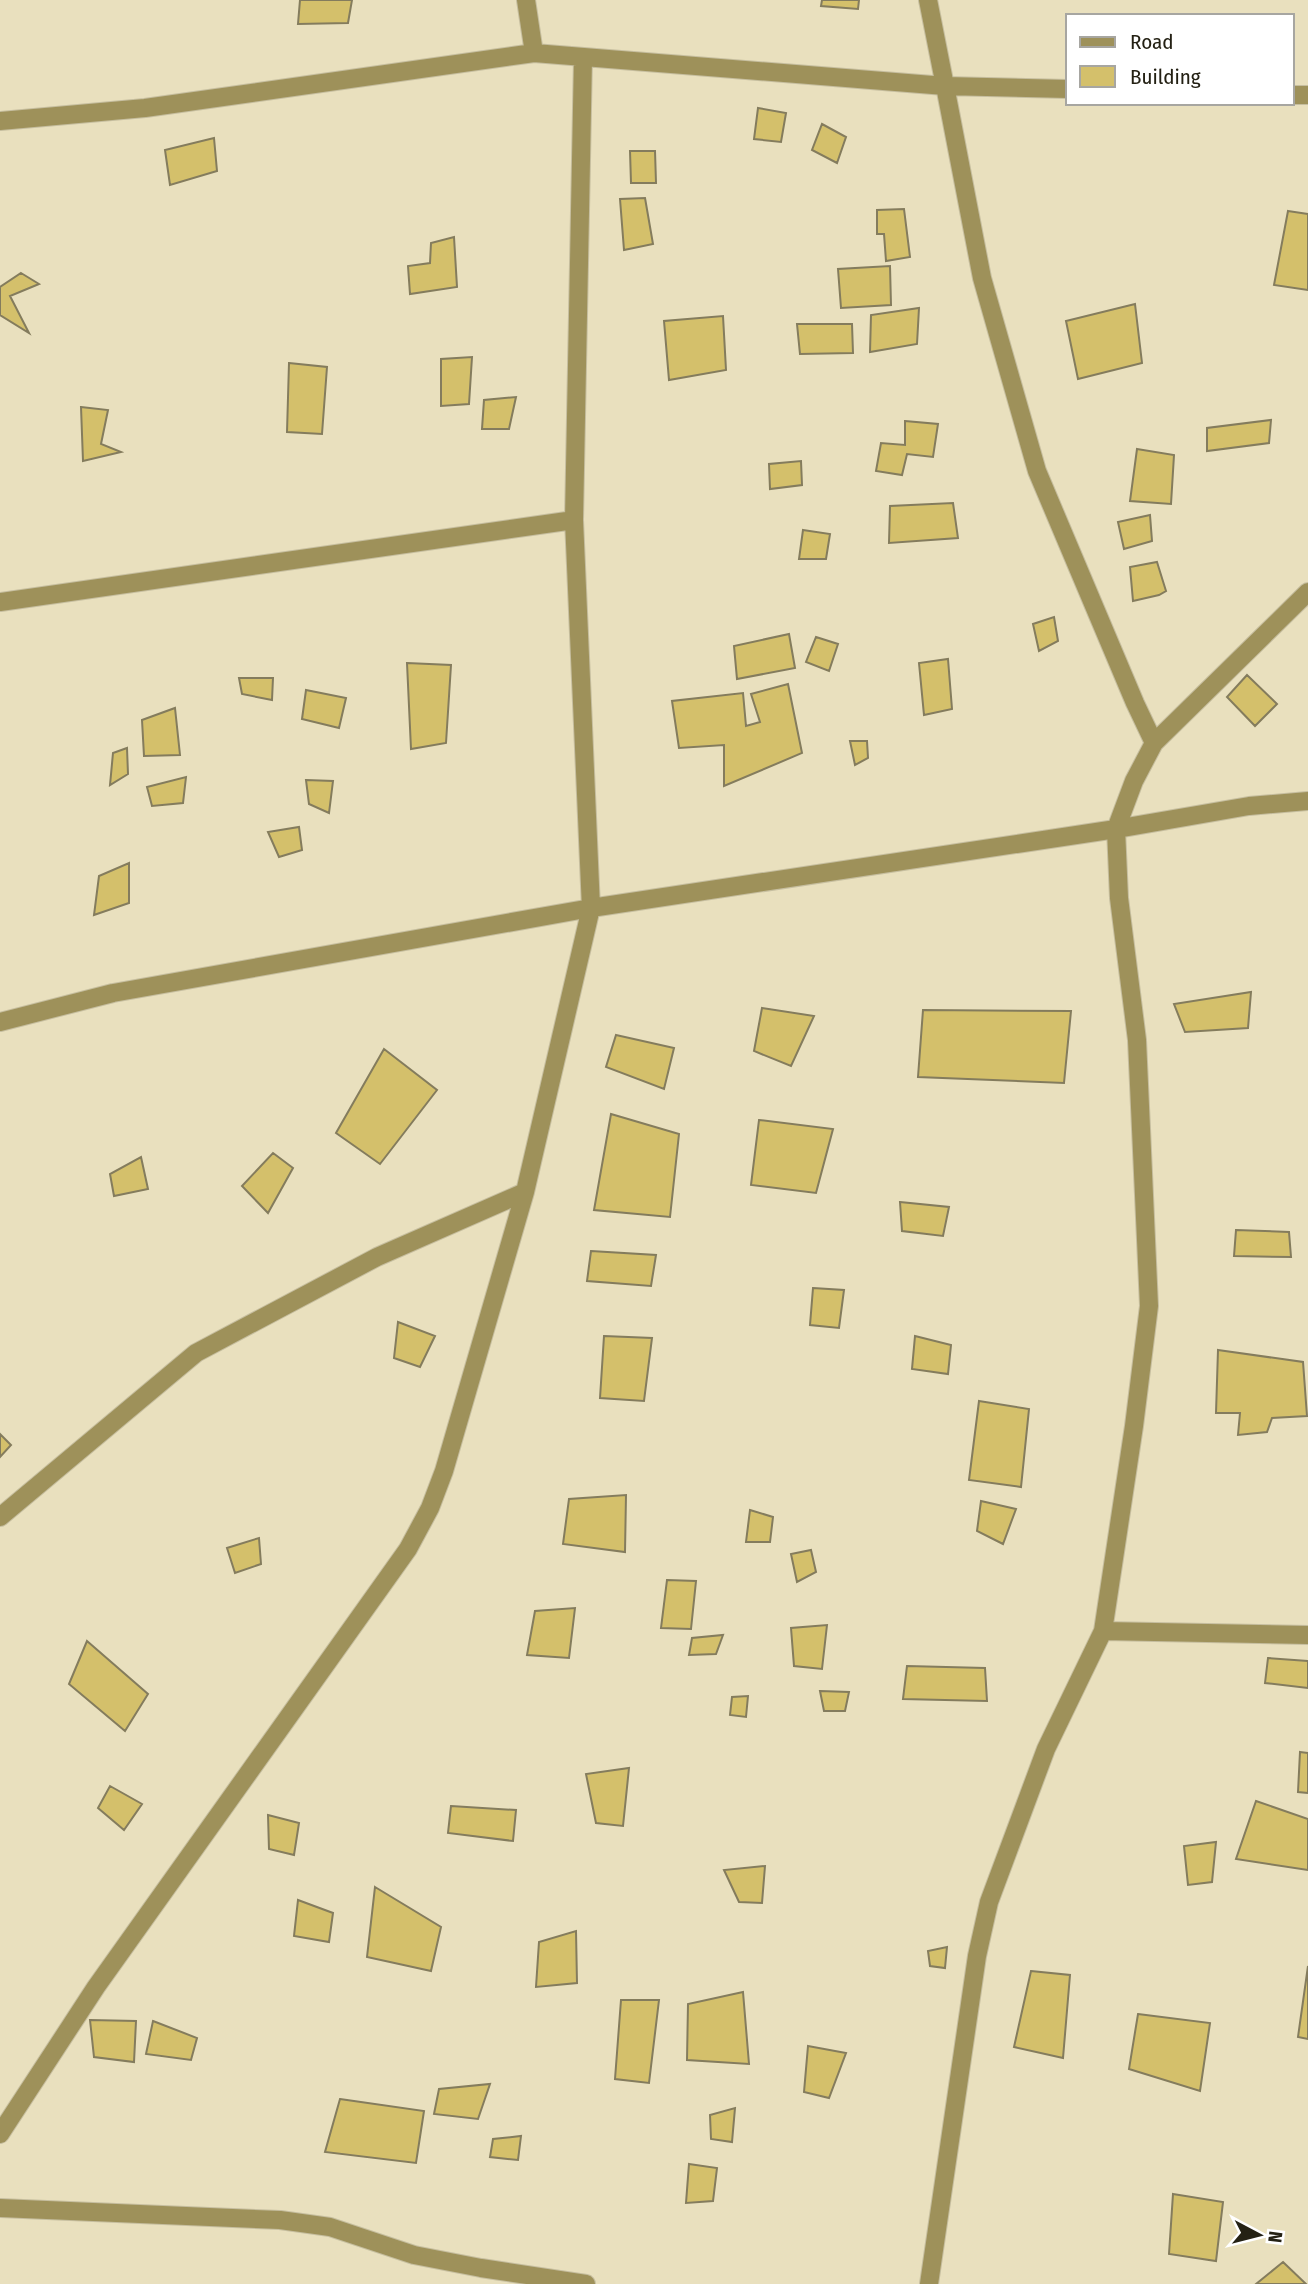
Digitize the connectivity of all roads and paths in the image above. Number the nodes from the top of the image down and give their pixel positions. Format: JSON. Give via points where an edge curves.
{"nodes":[{"id":1,"x":526,"y":0,"type":"edge"},
{"id":2,"x":928,"y":0,"type":"edge"},
{"id":3,"x":534,"y":53,"type":"junction"},
{"id":4,"x":583,"y":57,"type":"junction"},
{"id":5,"x":945,"y":86,"type":"junction"},
{"id":6,"x":1066,"y":89,"type":"edge"},
{"id":7,"x":0,"y":121,"type":"edge"},
{"id":8,"x":574,"y":520,"type":"junction"},
{"id":9,"x":1308,"y":592,"type":"edge"},
{"id":10,"x":0,"y":603,"type":"edge"},
{"id":11,"x":1154,"y":743,"type":"junction"},
{"id":12,"x":1308,"y":801,"type":"edge"},
{"id":13,"x":1115,"y":829,"type":"junction"},
{"id":14,"x":591,"y":908,"type":"junction"},
{"id":15,"x":0,"y":1022,"type":"edge"},
{"id":16,"x":525,"y":1192,"type":"junction"},
{"id":17,"x":0,"y":1517,"type":"edge"},
{"id":18,"x":1103,"y":1631,"type":"junction"},
{"id":19,"x":1308,"y":1635,"type":"edge"},
{"id":20,"x":0,"y":2134,"type":"edge"},
{"id":21,"x":0,"y":2208,"type":"edge"},
{"id":22,"x":586,"y":2284,"type":"edge"},
{"id":23,"x":929,"y":2284,"type":"edge"}],
"edges":[{"from":1,"to":3,"type":"street"},
{"from":2,"to":5,"type":"street"},
{"from":3,"to":4,"type":"street"},
{"from":3,"to":7,"type":"street","via":[[145,108]]},
{"from":4,"to":5,"type":"street"},
{"from":4,"to":8,"type":"street"},
{"from":5,"to":6,"type":"street"},
{"from":5,"to":11,"type":"street","via":[[982,278],[1037,471]]},
{"from":8,"to":10,"type":"street"},
{"from":8,"to":14,"type":"street"},
{"from":9,"to":11,"type":"street"},
{"from":11,"to":13,"type":"street"},
{"from":12,"to":13,"type":"street","via":[[1249,806]]},
{"from":13,"to":14,"type":"street"},
{"from":13,"to":18,"type":"street","via":[[1137,1040],[1149,1306]]},
{"from":14,"to":15,"type":"street","via":[[113,993]]},
{"from":14,"to":16,"type":"street"},
{"from":16,"to":17,"type":"street","via":[[377,1257],[196,1353]]},
{"from":16,"to":20,"type":"street","via":[[444,1471],[408,1549],[96,1987]]},
{"from":18,"to":19,"type":"street"},
{"from":18,"to":23,"type":"street","via":[[1046,1749],[989,1902],[976,1956]]},
{"from":21,"to":22,"type":"street","via":[[280,2220],[330,2227],[414,2255]]}]}
